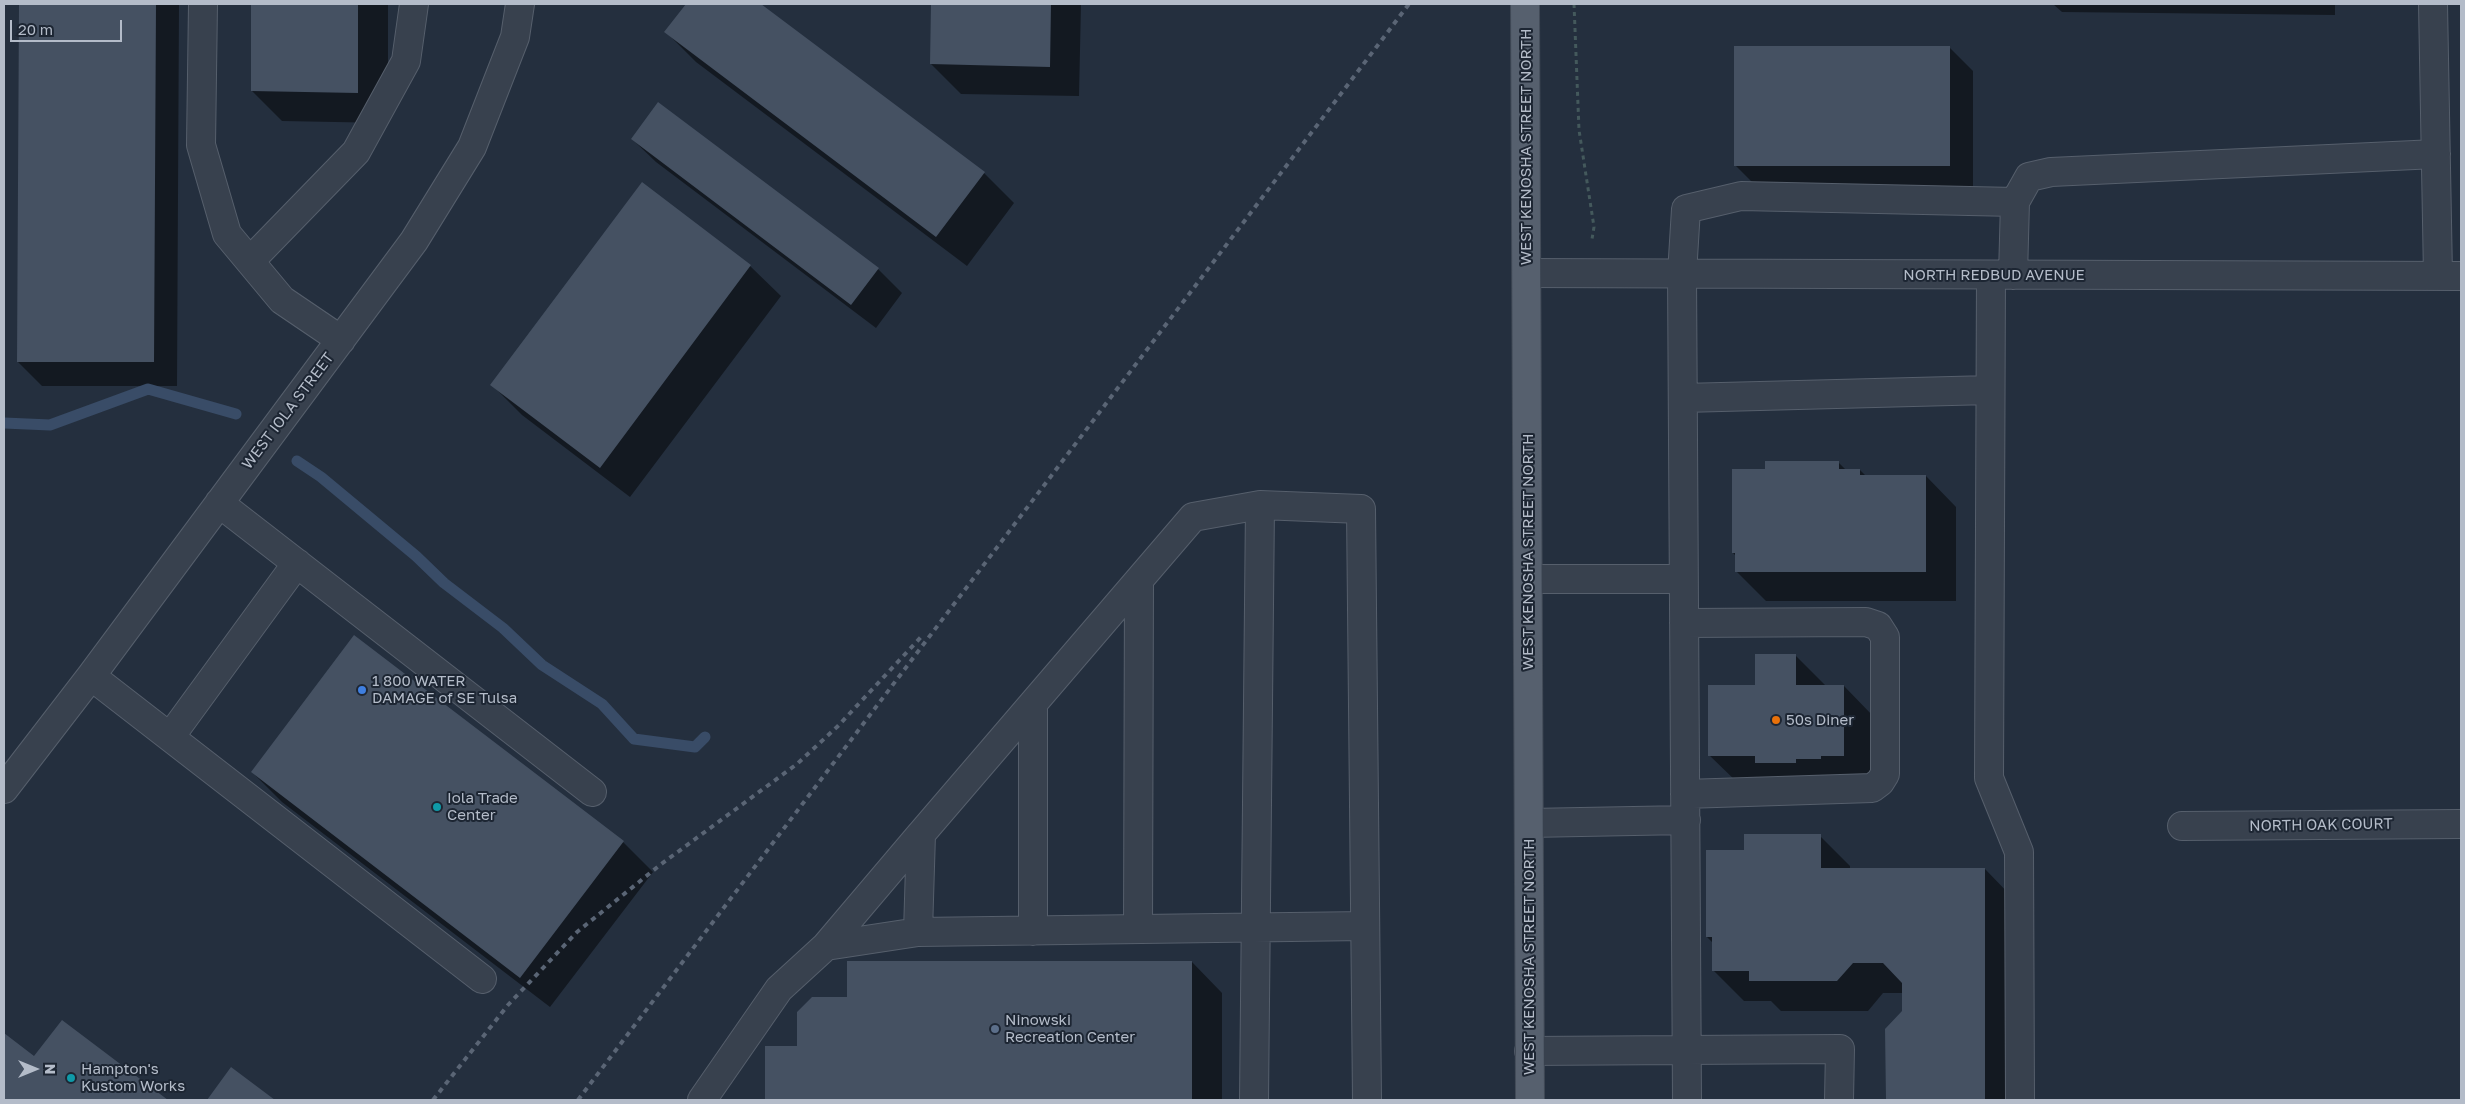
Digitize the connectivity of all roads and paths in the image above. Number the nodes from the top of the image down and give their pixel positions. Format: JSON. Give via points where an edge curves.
{"nodes":[{"id":1,"x":204,"y":4,"type":"edge"},
{"id":2,"x":414,"y":4,"type":"edge"},
{"id":3,"x":520,"y":4,"type":"edge"},
{"id":4,"x":1526,"y":4,"type":"edge"},
{"id":5,"x":1574,"y":4,"type":"edge"},
{"id":6,"x":2433,"y":4,"type":"edge"},
{"id":7,"x":2436,"y":154,"type":"junction"},
{"id":8,"x":2015,"y":202,"type":"junction"},
{"id":9,"x":250,"y":261,"type":"junction"},
{"id":10,"x":1527,"y":273,"type":"junction"},
{"id":11,"x":1588,"y":274,"type":"junction"},
{"id":12,"x":1682,"y":274,"type":"junction"},
{"id":13,"x":2002,"y":275,"type":"junction"},
{"id":14,"x":2450,"y":276,"type":"edge"},
{"id":15,"x":341,"y":340,"type":"junction"},
{"id":16,"x":1990,"y":390,"type":"junction"},
{"id":17,"x":1683,"y":398,"type":"junction"},
{"id":18,"x":220,"y":504,"type":"junction"},
{"id":19,"x":1260,"y":506,"type":"junction"},
{"id":20,"x":297,"y":564,"type":"junction"},
{"id":21,"x":1528,"y":579,"type":"junction"},
{"id":22,"x":1683,"y":579,"type":"junction"},
{"id":23,"x":1139,"y":581,"type":"junction"},
{"id":24,"x":1684,"y":623,"type":"junction"},
{"id":25,"x":92,"y":676,"type":"junction"},
{"id":26,"x":1033,"y":704,"type":"junction"},
{"id":27,"x":170,"y":736,"type":"junction"},
{"id":28,"x":4,"y":789,"type":"edge"},
{"id":29,"x":592,"y":792,"type":"dead end"},
{"id":30,"x":1685,"y":807,"type":"junction"},
{"id":31,"x":1528,"y":823,"type":"junction"},
{"id":32,"x":2461,"y":824,"type":"edge"},
{"id":33,"x":2182,"y":826,"type":"dead end"},
{"id":34,"x":921,"y":834,"type":"junction"},
{"id":35,"x":1365,"y":926,"type":"junction"},
{"id":36,"x":1256,"y":928,"type":"junction"},
{"id":37,"x":1138,"y":929,"type":"junction"},
{"id":38,"x":1033,"y":931,"type":"junction"},
{"id":39,"x":918,"y":932,"type":"junction"},
{"id":40,"x":826,"y":946,"type":"junction"},
{"id":41,"x":482,"y":979,"type":"dead end"},
{"id":42,"x":1687,"y":1050,"type":"junction"},
{"id":43,"x":1529,"y":1051,"type":"junction"},
{"id":44,"x":702,"y":1100,"type":"edge"},
{"id":45,"x":1254,"y":1100,"type":"edge"},
{"id":46,"x":1367,"y":1100,"type":"edge"},
{"id":47,"x":1530,"y":1100,"type":"edge"},
{"id":48,"x":1687,"y":1100,"type":"edge"},
{"id":49,"x":1839,"y":1100,"type":"edge"},
{"id":50,"x":2020,"y":1100,"type":"edge"}],
"edges":[{"from":1,"to":9,"type":"street","via":[[201,145],[227,234]]},
{"from":2,"to":9,"type":"street","via":[[406,60],[356,152]]},
{"from":3,"to":15,"type":"street","name":"WEST IOLA STREET","via":[[515,37],[472,147],[414,241]]},
{"from":4,"to":10,"type":"main road","name":"WEST KENOSHA STREET NORTH"},
{"from":5,"to":11,"type":"path","via":[[1580,130],[1594,227]]},
{"from":6,"to":7,"type":"street"},
{"from":7,"to":8,"type":"street","via":[[2051,172],[2029,177]]},
{"from":7,"to":14,"type":"street"},
{"from":8,"to":12,"type":"street","via":[[1741,196],[1686,209]]},
{"from":8,"to":13,"type":"street"},
{"from":9,"to":15,"type":"street","via":[[282,300]]},
{"from":10,"to":11,"type":"street","name":"NORTH REDBUD AVENUE"},
{"from":10,"to":21,"type":"main road","name":"WEST KENOSHA STREET NORTH"},
{"from":11,"to":12,"type":"street","name":"NORTH REDBUD AVENUE"},
{"from":12,"to":13,"type":"street","name":"NORTH REDBUD AVENUE"},
{"from":12,"to":17,"type":"street"},
{"from":13,"to":14,"type":"street","name":"NORTH REDBUD AVENUE"},
{"from":13,"to":16,"type":"street"},
{"from":15,"to":18,"type":"street","name":"WEST IOLA STREET"},
{"from":16,"to":17,"type":"street"},
{"from":16,"to":50,"type":"street","via":[[1989,778],[2019,852]]},
{"from":17,"to":22,"type":"street"},
{"from":18,"to":20,"type":"street"},
{"from":18,"to":25,"type":"street","name":"WEST IOLA STREET"},
{"from":19,"to":23,"type":"street","via":[[1193,517]]},
{"from":19,"to":35,"type":"street","via":[[1361,509]]},
{"from":19,"to":36,"type":"street"},
{"from":20,"to":27,"type":"street"},
{"from":20,"to":29,"type":"street"},
{"from":21,"to":22,"type":"street"},
{"from":21,"to":31,"type":"main road","name":"WEST KENOSHA STREET NORTH"},
{"from":22,"to":24,"type":"street"},
{"from":23,"to":26,"type":"street"},
{"from":23,"to":37,"type":"street"},
{"from":24,"to":30,"type":"street"},
{"from":24,"to":30,"type":"street","via":[[1866,622],[1878,626],[1885,646],[1885,774],[1872,788]]},
{"from":25,"to":27,"type":"street"},
{"from":25,"to":28,"type":"street","name":"WEST IOLA STREET"},
{"from":26,"to":34,"type":"street"},
{"from":26,"to":38,"type":"street"},
{"from":27,"to":41,"type":"street"},
{"from":30,"to":31,"type":"street"},
{"from":30,"to":42,"type":"street"},
{"from":31,"to":43,"type":"main road","name":"WEST KENOSHA STREET NORTH"},
{"from":32,"to":33,"type":"street","name":"NORTH OAK COURT"},
{"from":34,"to":39,"type":"street"},
{"from":34,"to":40,"type":"street"},
{"from":35,"to":36,"type":"street"},
{"from":35,"to":46,"type":"street"},
{"from":36,"to":37,"type":"street"},
{"from":36,"to":45,"type":"street"},
{"from":37,"to":38,"type":"street"},
{"from":38,"to":39,"type":"street"},
{"from":39,"to":40,"type":"street"},
{"from":40,"to":44,"type":"street","via":[[779,989]]},
{"from":42,"to":43,"type":"street"},
{"from":42,"to":48,"type":"street"},
{"from":42,"to":49,"type":"street","via":[[1840,1049]]},
{"from":43,"to":47,"type":"main road","name":"WEST KENOSHA STREET NORTH"}]}
